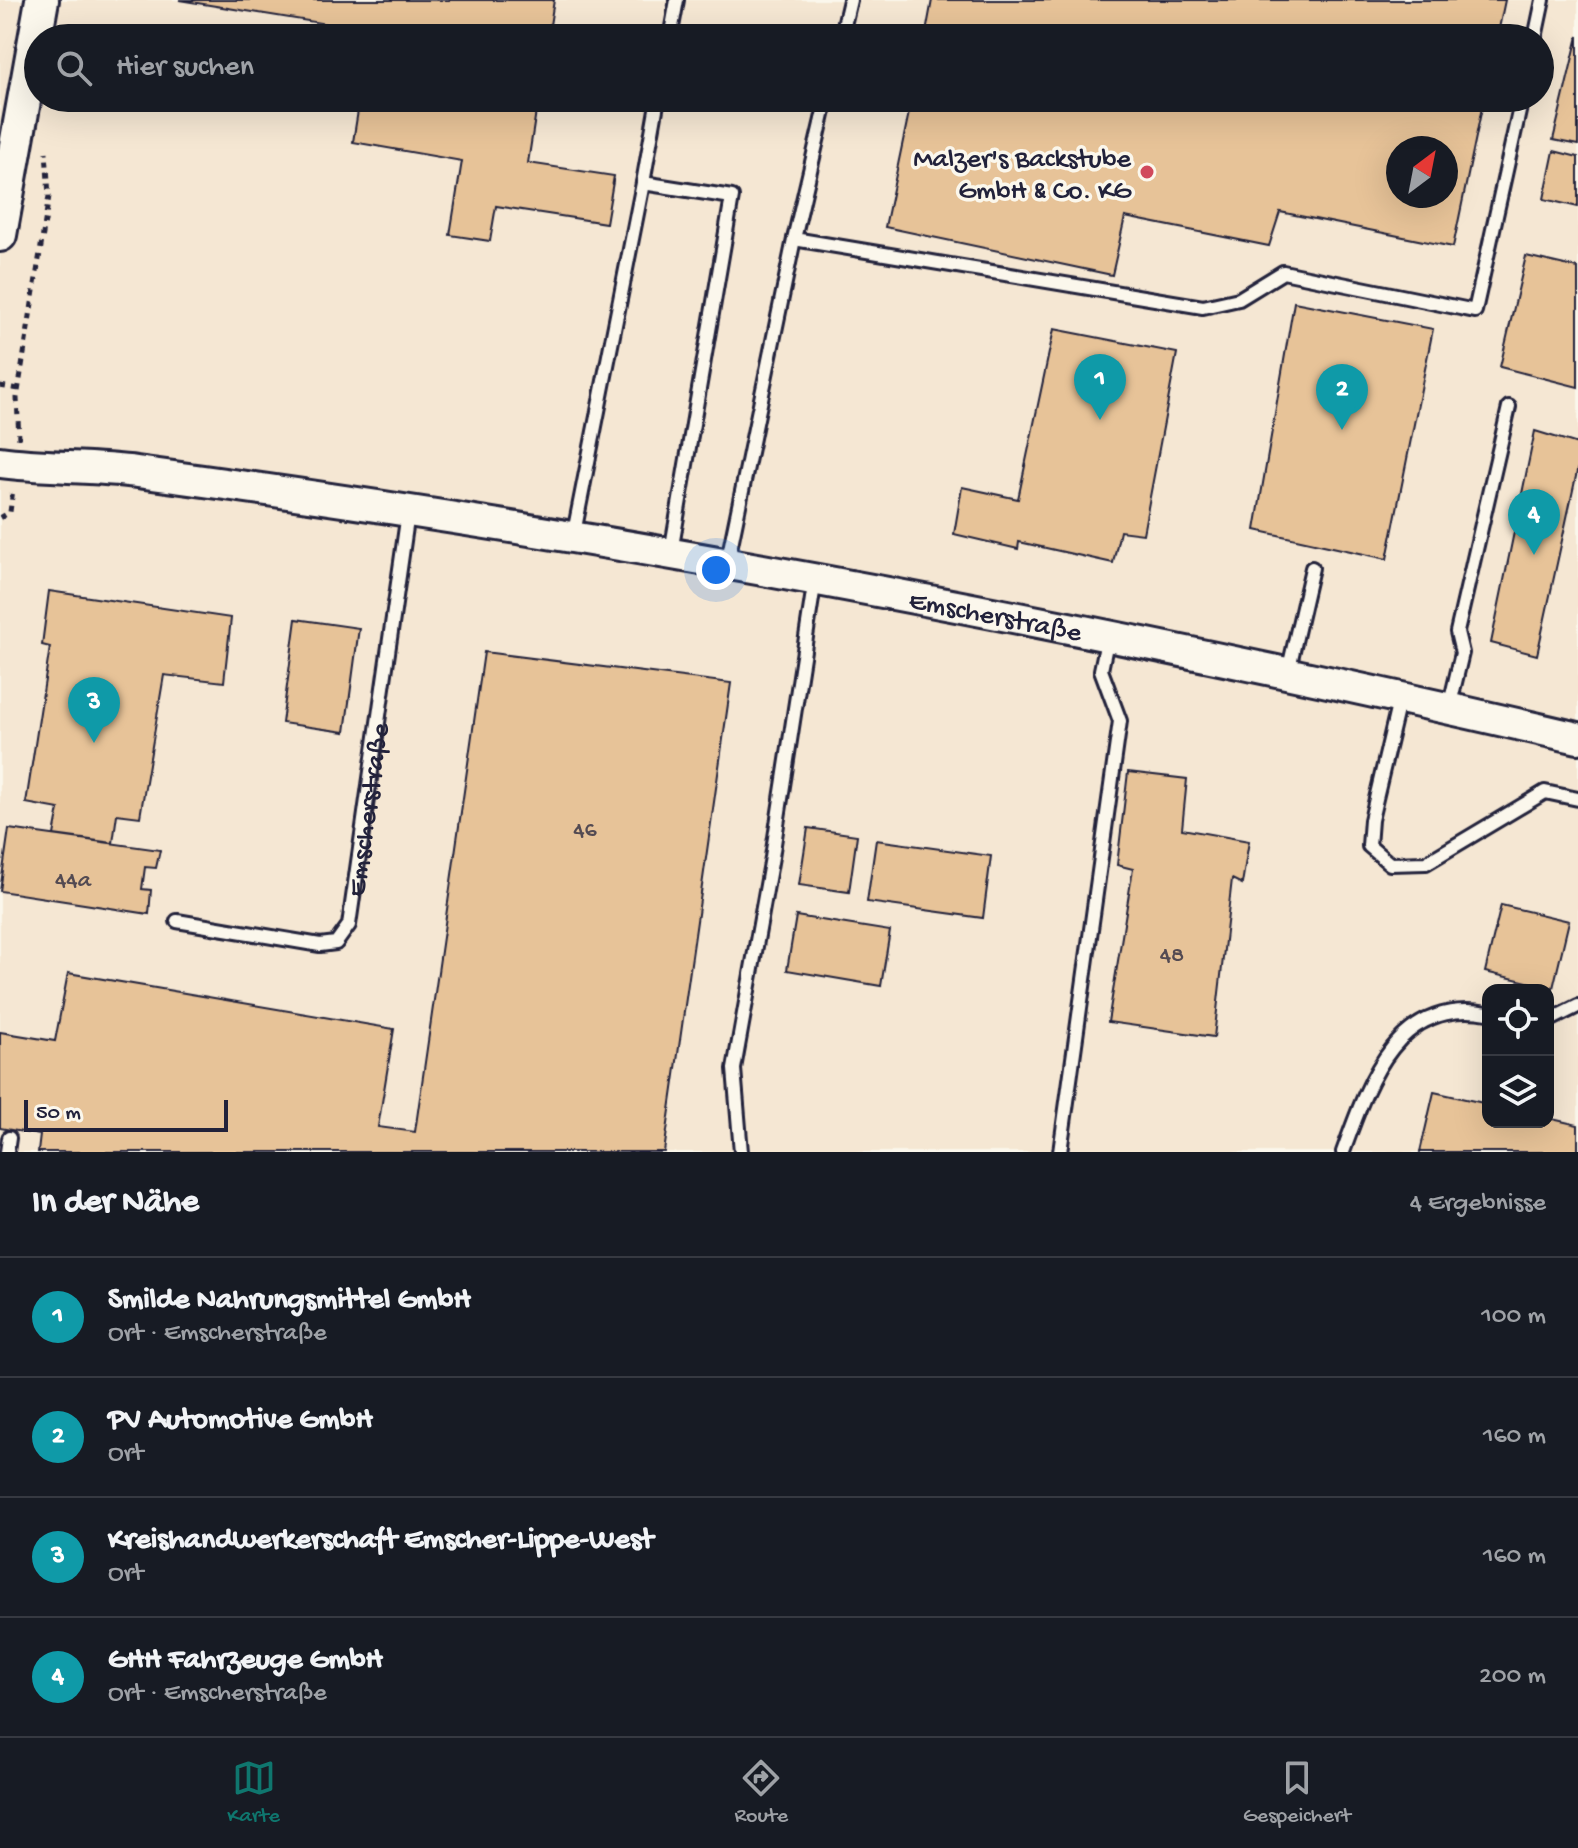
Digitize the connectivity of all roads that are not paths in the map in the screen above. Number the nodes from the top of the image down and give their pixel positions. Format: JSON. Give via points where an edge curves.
{"nodes":[{"id":1,"x":42,"y":0,"type":"edge"},
{"id":2,"x":677,"y":0,"type":"edge"},
{"id":3,"x":850,"y":0,"type":"edge"},
{"id":4,"x":1543,"y":0,"type":"edge"},
{"id":5,"x":38,"y":24,"type":"edge"},
{"id":6,"x":673,"y":24,"type":"edge"},
{"id":7,"x":844,"y":24,"type":"edge"},
{"id":8,"x":1538,"y":24,"type":"edge"},
{"id":9,"x":24,"y":101,"type":"edge"},
{"id":10,"x":656,"y":112,"type":"edge"},
{"id":11,"x":824,"y":112,"type":"edge"},
{"id":12,"x":1519,"y":112,"type":"edge"},
{"id":13,"x":643,"y":183,"type":"junction"},
{"id":14,"x":0,"y":235,"type":"edge"},
{"id":15,"x":794,"y":239,"type":"junction"},
{"id":16,"x":1509,"y":407,"type":"dead end"},
{"id":17,"x":8,"y":463,"type":"edge"},
{"id":18,"x":408,"y":513,"type":"junction"},
{"id":19,"x":573,"y":539,"type":"junction"},
{"id":20,"x":670,"y":556,"type":"junction"},
{"id":21,"x":727,"y":565,"type":"junction"},
{"id":22,"x":1312,"y":568,"type":"dead end"},
{"id":23,"x":815,"y":579,"type":"junction"},
{"id":24,"x":1108,"y":636,"type":"junction"},
{"id":25,"x":1288,"y":672,"type":"junction"},
{"id":26,"x":1400,"y":697,"type":"junction"},
{"id":27,"x":1449,"y":708,"type":"junction"},
{"id":28,"x":1578,"y":738,"type":"edge"},
{"id":29,"x":1578,"y":799,"type":"edge"},
{"id":30,"x":177,"y":921,"type":"dead end"},
{"id":31,"x":1578,"y":1006,"type":"edge"},
{"id":32,"x":1482,"y":1012,"type":"edge"},
{"id":33,"x":1554,"y":1018,"type":"edge"},
{"id":34,"x":9,"y":1138,"type":"dead end"},
{"id":35,"x":7,"y":1152,"type":"edge"},
{"id":36,"x":741,"y":1152,"type":"edge"},
{"id":37,"x":1060,"y":1152,"type":"edge"},
{"id":38,"x":1343,"y":1152,"type":"edge"}],
"edges":[{"from":1,"to":5,"type":"main road"},
{"from":2,"to":6,"type":"lane"},
{"from":3,"to":7,"type":"lane"},
{"from":4,"to":8,"type":"lane"},
{"from":9,"to":14,"type":"main road"},
{"from":10,"to":13,"type":"lane"},
{"from":11,"to":15,"type":"lane"},
{"from":12,"to":15,"type":"lane","via":[[1475,311],[1283,272],[1239,299],[1203,307]]},
{"from":13,"to":19,"type":"lane"},
{"from":13,"to":20,"type":"lane","via":[[732,197]]},
{"from":15,"to":21,"type":"lane"},
{"from":16,"to":27,"type":"lane","via":[[1457,632],[1462,653]]},
{"from":17,"to":18,"type":"street","name":"Emscherstraße","via":[[130,471]]},
{"from":18,"to":19,"type":"street","name":"Emscherstraße"},
{"from":18,"to":30,"type":"lane","name":"Emscherstraße","via":[[349,925],[336,943],[320,945]]},
{"from":19,"to":20,"type":"street","name":"Emscherstraße"},
{"from":20,"to":21,"type":"street","name":"Emscherstraße"},
{"from":21,"to":23,"type":"street","name":"Emscherstraße"},
{"from":22,"to":25,"type":"lane"},
{"from":23,"to":24,"type":"street","name":"Emscherstraße"},
{"from":23,"to":36,"type":"lane","via":[[734,1069]]},
{"from":24,"to":25,"type":"street","name":"Emscherstraße"},
{"from":24,"to":37,"type":"lane","via":[[1101,670],[1120,721]]},
{"from":25,"to":26,"type":"street","name":"Emscherstraße"},
{"from":26,"to":27,"type":"street","name":"Emscherstraße"},
{"from":26,"to":29,"type":"lane","via":[[1369,846],[1390,864],[1426,863],[1545,792]]},
{"from":27,"to":28,"type":"street","name":"Emscherstraße"},
{"from":31,"to":33,"type":"lane"},
{"from":32,"to":38,"type":"lane","via":[[1430,1015],[1400,1038],[1369,1079]]},
{"from":34,"to":35,"type":"lane"}]}
